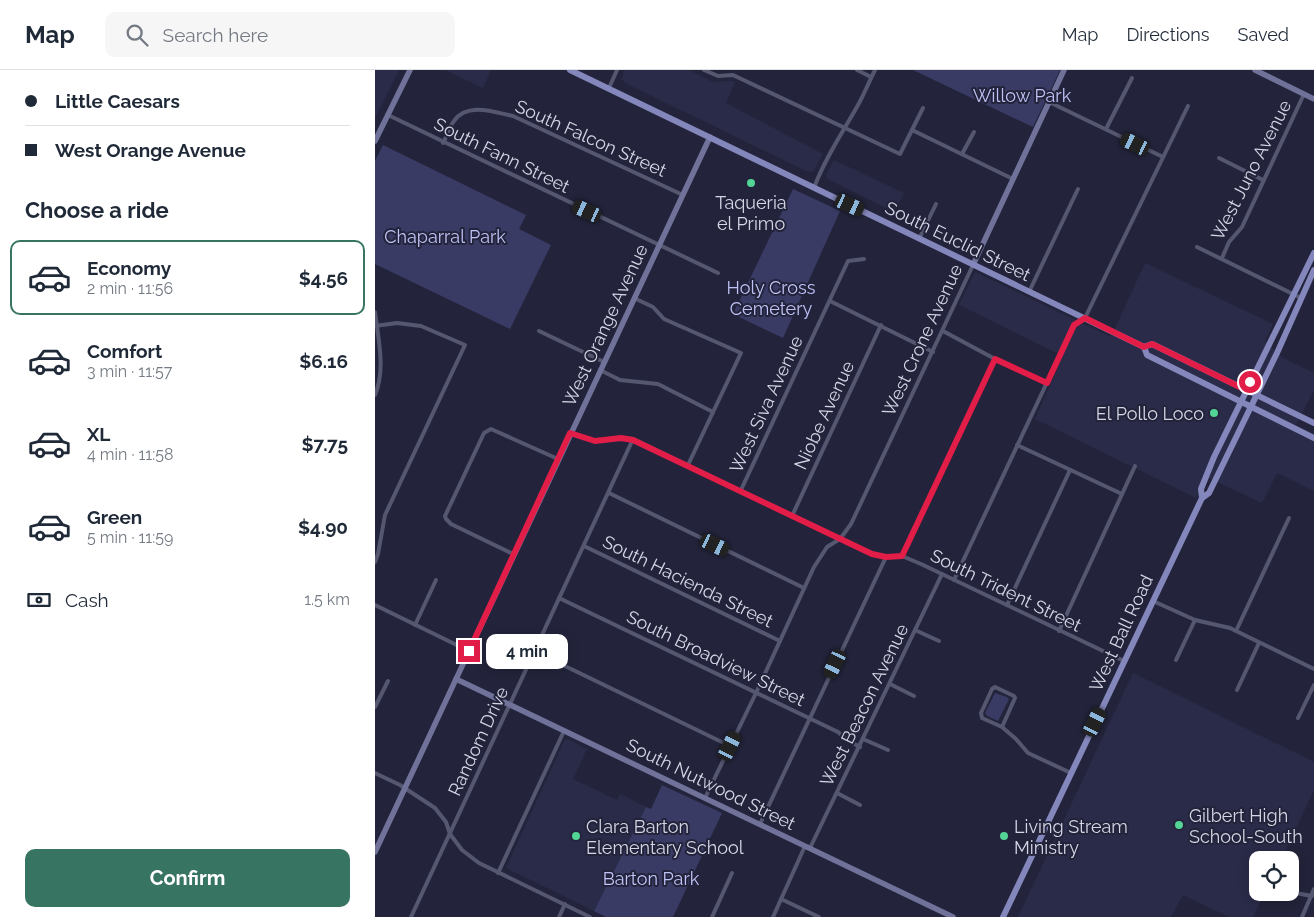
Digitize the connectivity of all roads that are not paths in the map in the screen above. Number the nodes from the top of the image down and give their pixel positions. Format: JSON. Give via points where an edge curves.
{"nodes":[{"id":1,"x":410,"y":70,"type":"edge"},
{"id":2,"x":570,"y":70,"type":"edge"},
{"id":3,"x":617,"y":70,"type":"edge"},
{"id":4,"x":704,"y":70,"type":"edge"},
{"id":5,"x":857,"y":70,"type":"edge"},
{"id":6,"x":875,"y":70,"type":"edge"},
{"id":7,"x":1065,"y":70,"type":"edge"},
{"id":8,"x":1255,"y":70,"type":"edge"},
{"id":9,"x":1262,"y":72,"type":"edge"},
{"id":10,"x":871,"y":77,"type":"junction"},
{"id":11,"x":1132,"y":78,"type":"dead end"},
{"id":12,"x":609,"y":88,"type":"junction"},
{"id":13,"x":1304,"y":94,"type":"junction"},
{"id":14,"x":1313,"y":97,"type":"edge"},
{"id":15,"x":1049,"y":102,"type":"junction"},
{"id":16,"x":1188,"y":106,"type":"dead end"},
{"id":17,"x":923,"y":108,"type":"dead end"},
{"id":18,"x":388,"y":115,"type":"junction"},
{"id":19,"x":844,"y":128,"type":"junction"},
{"id":20,"x":912,"y":130,"type":"junction"},
{"id":21,"x":1106,"y":130,"type":"junction"},
{"id":22,"x":973,"y":132,"type":"dead end"},
{"id":23,"x":710,"y":137,"type":"junction"},
{"id":24,"x":375,"y":141,"type":"edge"},
{"id":25,"x":443,"y":143,"type":"junction"},
{"id":26,"x":962,"y":154,"type":"junction"},
{"id":27,"x":1163,"y":157,"type":"junction"},
{"id":28,"x":1219,"y":158,"type":"dead end"},
{"id":29,"x":1013,"y":179,"type":"junction"},
{"id":30,"x":1263,"y":180,"type":"junction"},
{"id":31,"x":814,"y":188,"type":"junction"},
{"id":32,"x":1079,"y":188,"type":"dead end"},
{"id":33,"x":683,"y":195,"type":"junction"},
{"id":34,"x":936,"y":204,"type":"dead end"},
{"id":35,"x":919,"y":239,"type":"junction"},
{"id":36,"x":659,"y":246,"type":"junction"},
{"id":37,"x":1197,"y":247,"type":"dead end"},
{"id":38,"x":1314,"y":253,"type":"edge"},
{"id":39,"x":1222,"y":258,"type":"junction"},
{"id":40,"x":864,"y":259,"type":"dead end"},
{"id":41,"x":1312,"y":262,"type":"edge"},
{"id":42,"x":973,"y":265,"type":"junction"},
{"id":43,"x":1314,"y":270,"type":"edge"},
{"id":44,"x":718,"y":273,"type":"dead end"},
{"id":45,"x":1029,"y":292,"type":"junction"},
{"id":46,"x":1294,"y":294,"type":"junction"},
{"id":47,"x":634,"y":298,"type":"junction"},
{"id":48,"x":1301,"y":298,"type":"junction"},
{"id":49,"x":830,"y":301,"type":"junction"},
{"id":50,"x":375,"y":312,"type":"edge"},
{"id":51,"x":1085,"y":318,"type":"junction"},
{"id":52,"x":881,"y":325,"type":"junction"},
{"id":53,"x":376,"y":326,"type":"edge"},
{"id":54,"x":539,"y":331,"type":"dead end"},
{"id":55,"x":943,"y":331,"type":"junction"},
{"id":56,"x":1144,"y":347,"type":"junction"},
{"id":57,"x":933,"y":352,"type":"junction"},
{"id":58,"x":995,"y":359,"type":"junction"},
{"id":59,"x":604,"y":362,"type":"junction"},
{"id":60,"x":600,"y":370,"type":"junction"},
{"id":61,"x":1047,"y":383,"type":"junction"},
{"id":62,"x":1246,"y":390,"type":"junction"},
{"id":63,"x":375,"y":395,"type":"edge"},
{"id":64,"x":1257,"y":395,"type":"junction"},
{"id":65,"x":1241,"y":402,"type":"junction"},
{"id":66,"x":1251,"y":407,"type":"junction"},
{"id":67,"x":713,"y":412,"type":"junction"},
{"id":68,"x":1314,"y":423,"type":"edge"},
{"id":69,"x":570,"y":433,"type":"junction"},
{"id":70,"x":1314,"y":438,"type":"edge"},
{"id":71,"x":633,"y":440,"type":"junction"},
{"id":72,"x":1017,"y":445,"type":"junction"},
{"id":73,"x":558,"y":459,"type":"junction"},
{"id":74,"x":687,"y":466,"type":"junction"},
{"id":75,"x":1135,"y":466,"type":"dead end"},
{"id":76,"x":1070,"y":470,"type":"junction"},
{"id":77,"x":741,"y":492,"type":"junction"},
{"id":78,"x":609,"y":493,"type":"junction"},
{"id":79,"x":1122,"y":494,"type":"junction"},
{"id":80,"x":1202,"y":498,"type":"junction"},
{"id":81,"x":791,"y":516,"type":"junction"},
{"id":82,"x":1289,"y":518,"type":"dead end"},
{"id":83,"x":840,"y":539,"type":"junction"},
{"id":84,"x":584,"y":546,"type":"junction"},
{"id":85,"x":513,"y":554,"type":"junction"},
{"id":86,"x":902,"y":556,"type":"junction"},
{"id":87,"x":886,"y":557,"type":"junction"},
{"id":88,"x":375,"y":562,"type":"edge"},
{"id":89,"x":942,"y":574,"type":"junction"},
{"id":90,"x":436,"y":580,"type":"dead end"},
{"id":91,"x":954,"y":580,"type":"junction"},
{"id":92,"x":804,"y":588,"type":"junction"},
{"id":93,"x":559,"y":598,"type":"junction"},
{"id":94,"x":1153,"y":601,"type":"junction"},
{"id":95,"x":375,"y":605,"type":"edge"},
{"id":96,"x":1007,"y":605,"type":"junction"},
{"id":97,"x":1195,"y":620,"type":"junction"},
{"id":98,"x":415,"y":624,"type":"junction"},
{"id":99,"x":915,"y":630,"type":"junction"},
{"id":100,"x":1059,"y":631,"type":"junction"},
{"id":101,"x":1236,"y":631,"type":"junction"},
{"id":102,"x":780,"y":640,"type":"junction"},
{"id":103,"x":939,"y":642,"type":"dead end"},
{"id":104,"x":1259,"y":643,"type":"junction"},
{"id":105,"x":469,"y":651,"type":"junction"},
{"id":106,"x":534,"y":652,"type":"junction"},
{"id":107,"x":1176,"y":660,"type":"dead end"},
{"id":108,"x":1124,"y":661,"type":"junction"},
{"id":109,"x":1314,"y":669,"type":"edge"},
{"id":110,"x":456,"y":679,"type":"junction"},
{"id":111,"x":388,"y":681,"type":"dead end"},
{"id":112,"x":890,"y":684,"type":"junction"},
{"id":113,"x":1314,"y":685,"type":"edge"},
{"id":114,"x":1237,"y":690,"type":"dead end"},
{"id":115,"x":756,"y":693,"type":"junction"},
{"id":116,"x":914,"y":696,"type":"dead end"},
{"id":117,"x":510,"y":704,"type":"junction"},
{"id":118,"x":375,"y":707,"type":"edge"},
{"id":119,"x":809,"y":718,"type":"junction"},
{"id":120,"x":1298,"y":718,"type":"dead end"},
{"id":121,"x":1002,"y":727,"type":"junction"},
{"id":122,"x":564,"y":731,"type":"junction"},
{"id":123,"x":863,"y":739,"type":"junction"},
{"id":124,"x":730,"y":746,"type":"junction"},
{"id":125,"x":860,"y":747,"type":"junction"},
{"id":126,"x":889,"y":750,"type":"dead end"},
{"id":127,"x":375,"y":773,"type":"edge"},
{"id":128,"x":1071,"y":773,"type":"junction"},
{"id":129,"x":404,"y":789,"type":"junction"},
{"id":130,"x":837,"y":793,"type":"junction"},
{"id":131,"x":705,"y":798,"type":"junction"},
{"id":132,"x":860,"y":804,"type":"dead end"},
{"id":133,"x":760,"y":824,"type":"junction"},
{"id":134,"x":450,"y":834,"type":"junction"},
{"id":135,"x":377,"y":840,"type":"edge"},
{"id":136,"x":808,"y":847,"type":"junction"},
{"id":137,"x":375,"y":852,"type":"edge"},
{"id":138,"x":498,"y":873,"type":"junction"},
{"id":139,"x":732,"y":873,"type":"dead end"},
{"id":140,"x":1314,"y":889,"type":"edge"},
{"id":141,"x":1299,"y":894,"type":"edge"},
{"id":142,"x":1313,"y":896,"type":"edge"},
{"id":143,"x":781,"y":899,"type":"junction"},
{"id":144,"x":565,"y":904,"type":"junction"},
{"id":145,"x":411,"y":917,"type":"edge"},
{"id":146,"x":559,"y":917,"type":"edge"},
{"id":147,"x":591,"y":917,"type":"edge"},
{"id":148,"x":712,"y":917,"type":"edge"},
{"id":149,"x":773,"y":917,"type":"edge"},
{"id":150,"x":819,"y":917,"type":"edge"},
{"id":151,"x":953,"y":917,"type":"edge"},
{"id":152,"x":1003,"y":917,"type":"edge"},
{"id":153,"x":1303,"y":917,"type":"edge"}],
"edges":[{"from":1,"to":18,"type":"street"},
{"from":2,"to":12,"type":"main road","name":"South Euclid Street"},
{"from":3,"to":12,"type":"street"},
{"from":4,"to":19,"type":"street","via":[[718,76],[733,75]]},
{"from":5,"to":10,"type":"street"},
{"from":6,"to":10,"type":"street"},
{"from":7,"to":15,"type":"street","name":"West Crone Avenue"},
{"from":8,"to":9,"type":"street"},
{"from":9,"to":13,"type":"street"},
{"from":10,"to":19,"type":"street"},
{"from":11,"to":21,"type":"street"},
{"from":12,"to":23,"type":"main road","name":"South Euclid Street"},
{"from":13,"to":14,"type":"street"},
{"from":13,"to":30,"type":"street","name":"West Juno Avenue"},
{"from":15,"to":21,"type":"street"},
{"from":15,"to":29,"type":"street","name":"West Crone Avenue"},
{"from":16,"to":27,"type":"street"},
{"from":17,"to":20,"type":"street"},
{"from":18,"to":24,"type":"street"},
{"from":18,"to":25,"type":"street","name":"South Fann Street"},
{"from":19,"to":20,"type":"street","via":[[900,154]]},
{"from":19,"to":31,"type":"street"},
{"from":20,"to":26,"type":"street"},
{"from":21,"to":27,"type":"street"},
{"from":22,"to":26,"type":"street"},
{"from":23,"to":31,"type":"main road","name":"South Euclid Street"},
{"from":23,"to":33,"type":"street","name":"West Orange Avenue"},
{"from":25,"to":33,"type":"street","name":"South Falcon Street","via":[[453,121],[461,113],[487,110],[513,116]]},
{"from":25,"to":36,"type":"street","name":"South Fann Street"},
{"from":26,"to":29,"type":"street"},
{"from":27,"to":51,"type":"street"},
{"from":28,"to":30,"type":"street"},
{"from":29,"to":42,"type":"street","name":"West Crone Avenue"},
{"from":30,"to":39,"type":"street","name":"West Juno Avenue","via":[[1242,227],[1229,242]]},
{"from":31,"to":35,"type":"main road","name":"South Euclid Street"},
{"from":32,"to":45,"type":"street"},
{"from":33,"to":36,"type":"street","name":"West Orange Avenue"},
{"from":34,"to":35,"type":"street"},
{"from":35,"to":42,"type":"main road","name":"South Euclid Street"},
{"from":36,"to":44,"type":"street","name":"South Fann Street"},
{"from":36,"to":47,"type":"street","name":"West Orange Avenue"},
{"from":37,"to":39,"type":"street"},
{"from":38,"to":41,"type":"main road","name":"West Ball Road"},
{"from":39,"to":46,"type":"street"},
{"from":40,"to":49,"type":"street","name":"West Siva Avenue","via":[[848,260]]},
{"from":41,"to":46,"type":"main road","name":"West Ball Road"},
{"from":42,"to":45,"type":"main road","name":"South Euclid Street"},
{"from":42,"to":55,"type":"street","name":"West Crone Avenue"},
{"from":43,"to":48,"type":"main road","name":"West Ball Road"},
{"from":45,"to":51,"type":"main road","name":"South Euclid Street"},
{"from":46,"to":48,"type":"street"},
{"from":46,"to":62,"type":"main road","name":"West Ball Road"},
{"from":47,"to":59,"type":"street","name":"West Orange Avenue"},
{"from":47,"to":67,"type":"street","via":[[653,307],[664,319],[741,353]]},
{"from":48,"to":64,"type":"main road","name":"West Ball Road"},
{"from":49,"to":52,"type":"street"},
{"from":49,"to":77,"type":"street","name":"West Siva Avenue"},
{"from":50,"to":53,"type":"street"},
{"from":51,"to":56,"type":"main road","name":"South Euclid Street"},
{"from":51,"to":61,"type":"street","via":[[1074,325]]},
{"from":52,"to":57,"type":"street"},
{"from":52,"to":81,"type":"street","name":"Niobe Avenue"},
{"from":53,"to":63,"type":"street","via":[[381,369]]},
{"from":53,"to":88,"type":"street","via":[[397,323],[421,326],[465,346],[385,515]]},
{"from":54,"to":59,"type":"street"},
{"from":55,"to":57,"type":"street","name":"West Crone Avenue"},
{"from":55,"to":58,"type":"street"},
{"from":56,"to":62,"type":"main road","name":"South Euclid Street","via":[[1152,344]]},
{"from":56,"to":65,"type":"main road","name":"South Euclid Street","via":[[1147,355]]},
{"from":57,"to":83,"type":"street","name":"West Crone Avenue","via":[[854,517]]},
{"from":58,"to":61,"type":"street"},
{"from":58,"to":86,"type":"street"},
{"from":59,"to":60,"type":"street","name":"West Orange Avenue"},
{"from":60,"to":67,"type":"street","via":[[621,380],[658,384]]},
{"from":60,"to":69,"type":"street","name":"West Orange Avenue"},
{"from":61,"to":72,"type":"street"},
{"from":62,"to":64,"type":"main road","name":"South Euclid Street"},
{"from":62,"to":65,"type":"main road","name":"West Ball Road"},
{"from":64,"to":66,"type":"main road","name":"West Ball Road"},
{"from":64,"to":68,"type":"main road","name":"South Euclid Street"},
{"from":65,"to":66,"type":"main road","name":"South Euclid Street"},
{"from":65,"to":80,"type":"main road","name":"West Ball Road","via":[[1201,489]]},
{"from":66,"to":70,"type":"main road","name":"South Euclid Street"},
{"from":66,"to":80,"type":"main road","name":"West Ball Road","via":[[1209,493]]},
{"from":67,"to":74,"type":"street"},
{"from":69,"to":71,"type":"street","name":"South Trident Street","via":[[595,441]]},
{"from":69,"to":73,"type":"street","name":"West Orange Avenue"},
{"from":71,"to":74,"type":"street","name":"South Trident Street"},
{"from":71,"to":78,"type":"street","name":"Random Drive"},
{"from":72,"to":76,"type":"street"},
{"from":72,"to":91,"type":"street"},
{"from":73,"to":85,"type":"street","name":"West Orange Avenue"},
{"from":73,"to":85,"type":"street","via":[[491,429],[485,432],[445,516],[451,524]]},
{"from":74,"to":77,"type":"street","name":"South Trident Street"},
{"from":75,"to":79,"type":"street"},
{"from":76,"to":79,"type":"street"},
{"from":76,"to":96,"type":"street"},
{"from":77,"to":81,"type":"street","name":"South Trident Street"},
{"from":78,"to":84,"type":"street","name":"Random Drive"},
{"from":78,"to":92,"type":"street"},
{"from":79,"to":100,"type":"street"},
{"from":80,"to":94,"type":"main road","name":"West Ball Road"},
{"from":81,"to":83,"type":"street","name":"South Trident Street"},
{"from":82,"to":101,"type":"street"},
{"from":83,"to":87,"type":"street","name":"South Trident Street"},
{"from":83,"to":92,"type":"street","name":"West Crone Avenue","via":[[827,547]]},
{"from":84,"to":93,"type":"street","name":"Random Drive"},
{"from":84,"to":102,"type":"street","name":"South Hacienda Street"},
{"from":85,"to":105,"type":"street","name":"West Orange Avenue"},
{"from":86,"to":87,"type":"street","name":"South Trident Street"},
{"from":86,"to":89,"type":"street","name":"South Trident Street"},
{"from":87,"to":119,"type":"street"},
{"from":89,"to":91,"type":"street","name":"South Trident Street"},
{"from":89,"to":99,"type":"street","name":"West Beacon Avenue"},
{"from":90,"to":98,"type":"street"},
{"from":91,"to":96,"type":"street","name":"South Trident Street"},
{"from":92,"to":102,"type":"street","name":"West Crone Avenue"},
{"from":93,"to":106,"type":"street","name":"Random Drive"},
{"from":93,"to":115,"type":"street","name":"South Broadview Street"},
{"from":94,"to":97,"type":"street"},
{"from":94,"to":108,"type":"main road","name":"West Ball Road"},
{"from":95,"to":98,"type":"street"},
{"from":96,"to":100,"type":"street","name":"South Trident Street"},
{"from":97,"to":101,"type":"street"},
{"from":97,"to":107,"type":"street"},
{"from":98,"to":105,"type":"street"},
{"from":99,"to":103,"type":"street"},
{"from":99,"to":112,"type":"street","name":"West Beacon Avenue"},
{"from":100,"to":108,"type":"street","name":"South Trident Street"},
{"from":101,"to":104,"type":"street"},
{"from":102,"to":115,"type":"street","name":"West Crone Avenue"},
{"from":104,"to":109,"type":"street"},
{"from":104,"to":114,"type":"street"},
{"from":105,"to":110,"type":"street","name":"West Orange Avenue"},
{"from":106,"to":117,"type":"street","name":"Random Drive"},
{"from":106,"to":124,"type":"street"},
{"from":108,"to":128,"type":"main road","name":"West Ball Road"},
{"from":110,"to":117,"type":"street","name":"South Nutwood Street"},
{"from":110,"to":129,"type":"street","name":"West Orange Avenue"},
{"from":111,"to":118,"type":"street"},
{"from":112,"to":116,"type":"street"},
{"from":112,"to":123,"type":"street","name":"West Beacon Avenue"},
{"from":113,"to":120,"type":"street"},
{"from":115,"to":119,"type":"street","name":"South Broadview Street"},
{"from":115,"to":124,"type":"street","name":"West Crone Avenue"},
{"from":117,"to":122,"type":"street","name":"South Nutwood Street"},
{"from":117,"to":134,"type":"street","name":"Random Drive"},
{"from":119,"to":125,"type":"street","name":"South Broadview Street"},
{"from":119,"to":133,"type":"street"},
{"from":121,"to":121,"type":"street","via":[[1015,697],[995,687],[981,715]]},
{"from":121,"to":128,"type":"street","via":[[1028,753]]},
{"from":122,"to":131,"type":"street","name":"South Nutwood Street"},
{"from":122,"to":138,"type":"street"},
{"from":123,"to":125,"type":"street","name":"West Beacon Avenue"},
{"from":123,"to":126,"type":"street"},
{"from":124,"to":131,"type":"street","name":"West Crone Avenue"},
{"from":125,"to":130,"type":"street","name":"West Beacon Avenue"},
{"from":127,"to":129,"type":"street"},
{"from":128,"to":152,"type":"main road","name":"West Ball Road"},
{"from":129,"to":134,"type":"street","via":[[435,808],[446,822]]},
{"from":129,"to":135,"type":"street","name":"West Orange Avenue"},
{"from":130,"to":132,"type":"street"},
{"from":130,"to":136,"type":"street","name":"West Beacon Avenue"},
{"from":131,"to":133,"type":"street","name":"South Nutwood Street"},
{"from":133,"to":136,"type":"street","name":"South Nutwood Street"},
{"from":134,"to":138,"type":"street","via":[[462,850]]},
{"from":134,"to":145,"type":"street","name":"Random Drive"},
{"from":135,"to":137,"type":"street","name":"West Orange Avenue"},
{"from":136,"to":143,"type":"street","name":"West Beacon Avenue"},
{"from":136,"to":151,"type":"street","name":"South Nutwood Street"},
{"from":138,"to":144,"type":"street"},
{"from":139,"to":148,"type":"street"},
{"from":140,"to":142,"type":"street"},
{"from":141,"to":142,"type":"street"},
{"from":142,"to":153,"type":"street"},
{"from":143,"to":149,"type":"street","name":"West Beacon Avenue"},
{"from":143,"to":150,"type":"street"},
{"from":144,"to":146,"type":"street"},
{"from":144,"to":147,"type":"street"}]}
